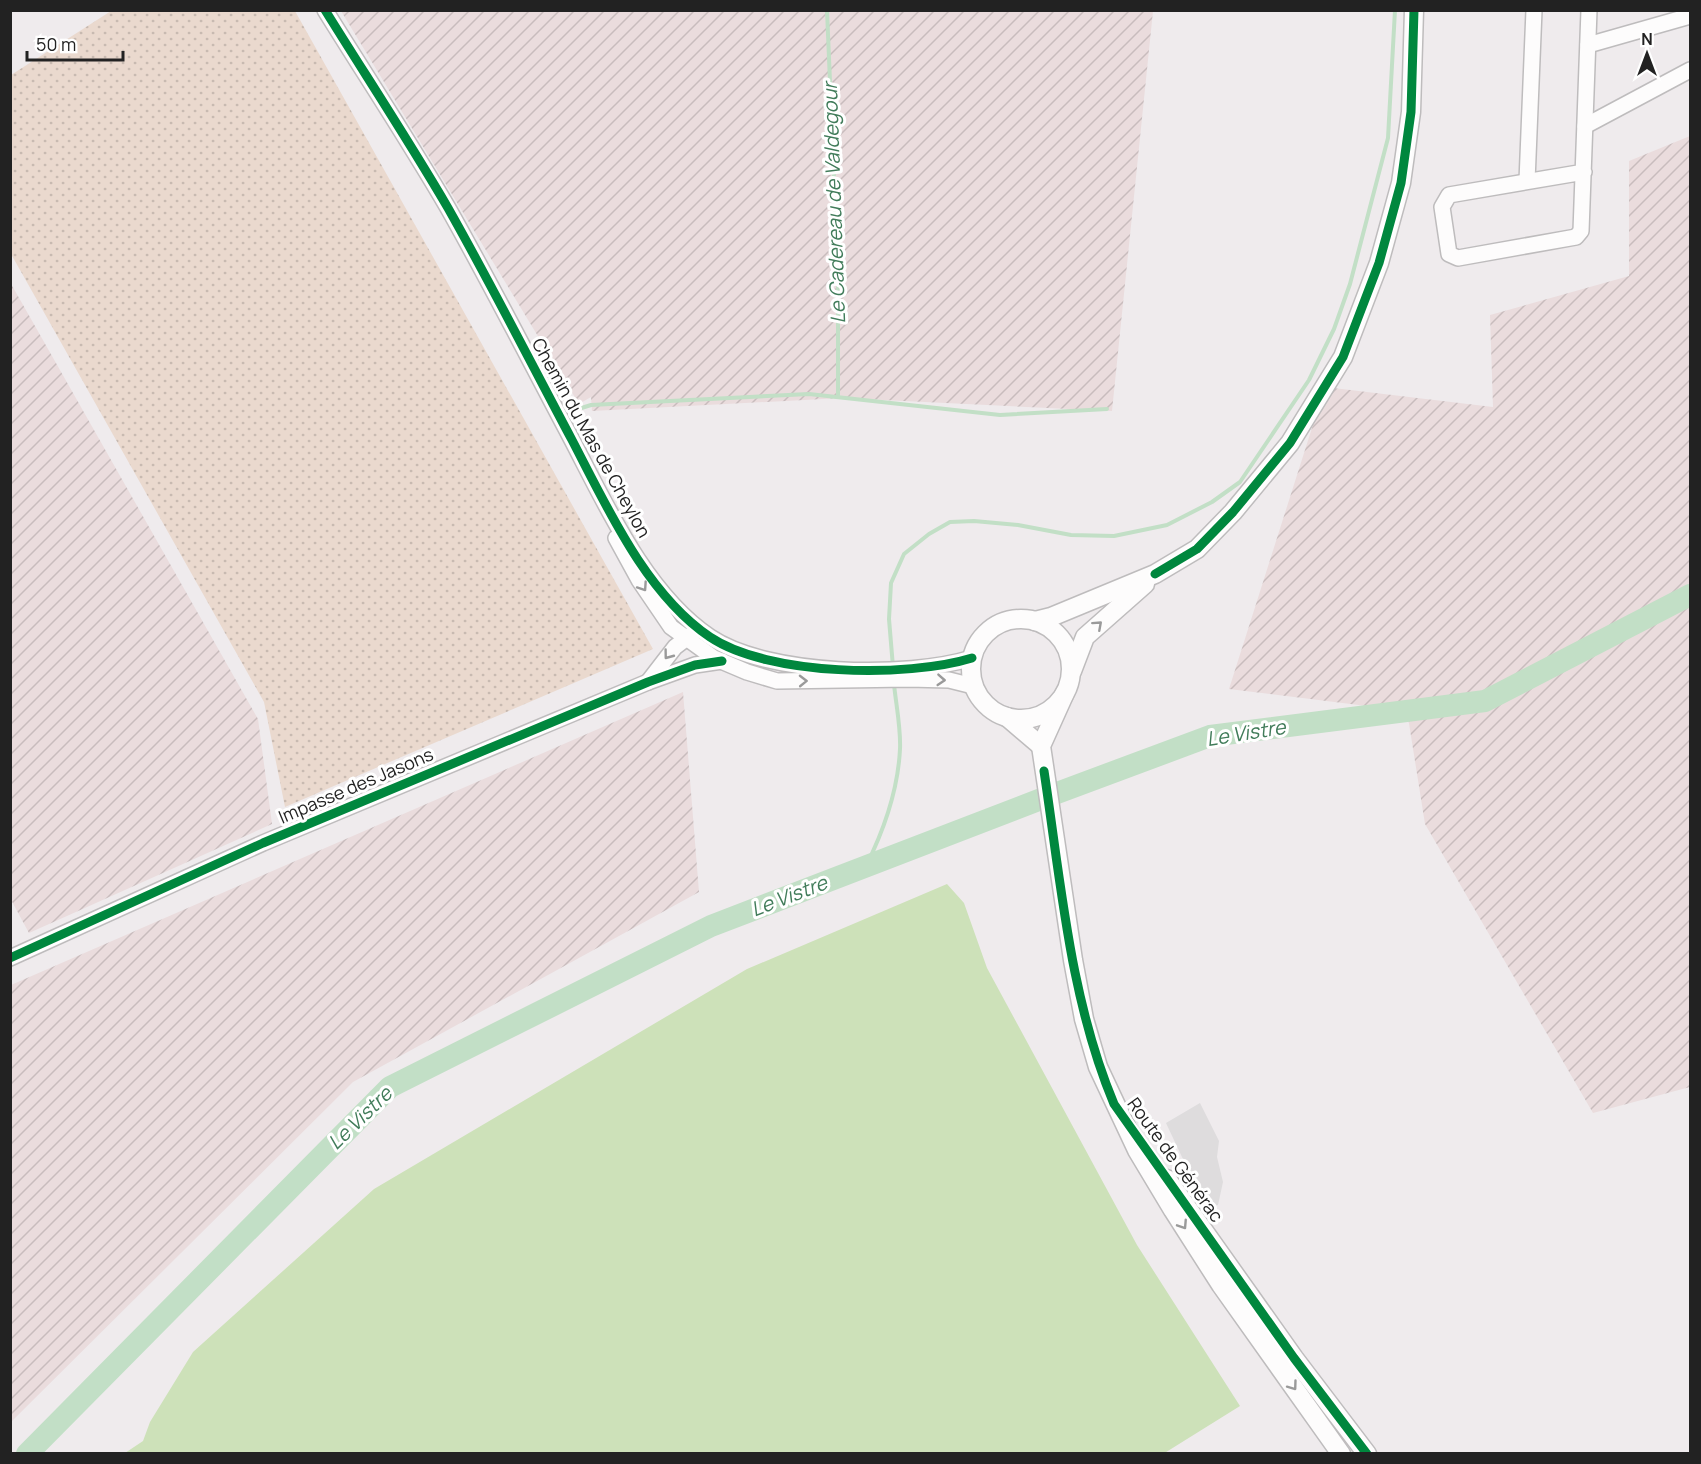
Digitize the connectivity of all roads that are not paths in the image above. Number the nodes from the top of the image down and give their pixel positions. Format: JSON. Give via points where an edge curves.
{"nodes":[{"id":1,"x":326,"y":10,"type":"edge"},
{"id":2,"x":1414,"y":10,"type":"edge"},
{"id":3,"x":1534,"y":10,"type":"edge"},
{"id":4,"x":1589,"y":10,"type":"edge"},
{"id":5,"x":1690,"y":16,"type":"edge"},
{"id":6,"x":1588,"y":45,"type":"junction"},
{"id":7,"x":1690,"y":70,"type":"edge"},
{"id":8,"x":1585,"y":126,"type":"junction"},
{"id":9,"x":1584,"y":172,"type":"junction"},
{"id":10,"x":1527,"y":181,"type":"junction"},
{"id":11,"x":612,"y":515,"type":"junction"},
{"id":12,"x":1155,"y":574,"type":"junction"},
{"id":13,"x":1035,"y":621,"type":"junction"},
{"id":14,"x":685,"y":639,"type":"junction"},
{"id":15,"x":972,"y":658,"type":"junction"},
{"id":16,"x":722,"y":661,"type":"junction"},
{"id":17,"x":794,"y":664,"type":"junction"},
{"id":18,"x":880,"y":674,"type":"junction"},
{"id":19,"x":908,"y":674,"type":"junction"},
{"id":20,"x":1071,"y":675,"type":"junction"},
{"id":21,"x":648,"y":682,"type":"junction"},
{"id":22,"x":973,"y":686,"type":"junction"},
{"id":23,"x":1064,"y":695,"type":"junction"},
{"id":24,"x":1007,"y":717,"type":"junction"},
{"id":25,"x":1041,"y":746,"type":"junction"},
{"id":26,"x":10,"y":958,"type":"edge"},
{"id":27,"x":1123,"y":1120,"type":"junction"},
{"id":28,"x":1341,"y":1454,"type":"edge"},
{"id":29,"x":1367,"y":1454,"type":"edge"}],
"edges":[{"from":1,"to":11,"type":"street","name":"Chemin du Mas de Cheylon","via":[[448,209]]},
{"from":2,"to":12,"type":"street","via":[[1411,112],[1401,183],[1379,263],[1343,357],[1290,443],[1233,512],[1197,549]]},
{"from":3,"to":10,"type":"street"},
{"from":4,"to":6,"type":"street"},
{"from":5,"to":6,"type":"street"},
{"from":6,"to":8,"type":"street"},
{"from":7,"to":8,"type":"street"},
{"from":8,"to":9,"type":"street"},
{"from":9,"to":10,"type":"street"},
{"from":9,"to":10,"type":"street","via":[[1581,231],[1576,237],[1458,258],[1449,254],[1442,207],[1449,195]]},
{"from":11,"to":14,"type":"street","name":"Chemin du Mas de Cheylon","one_way":true,"via":[[617,541],[639,580],[671,627]]},
{"from":11,"to":17,"type":"street","name":"Chemin du Mas de Cheylon","via":[[665,597],[688,620],[733,648]]},
{"from":12,"to":13,"type":"street"},
{"from":20,"to":12,"type":"street","one_way":true,"via":[[1085,637]]},
{"from":13,"to":15,"type":"street","via":[[1002,622],[988,631]]},
{"from":13,"to":20,"type":"street","via":[[1059,636],[1071,661]]},
{"from":14,"to":16,"type":"street","name":"Chemin du Mas de Cheylon"},
{"from":14,"to":17,"type":"street","via":[[693,633],[726,654],[764,666],[781,668]]},
{"from":14,"to":21,"type":"street","name":"Impasse des Jasons","one_way":true},
{"from":15,"to":19,"type":"street","name":"Chemin du Mas de Cheylon"},
{"from":15,"to":22,"type":"street"},
{"from":16,"to":18,"type":"street","name":"Chemin du Mas de Cheylon","one_way":true,"via":[[777,681]]},
{"from":16,"to":21,"type":"street","name":"Impasse des Jasons","via":[[695,665]]},
{"from":17,"to":18,"type":"street","name":"Chemin du Mas de Cheylon"},
{"from":18,"to":19,"type":"street","name":"Chemin du Mas de Cheylon"},
{"from":19,"to":22,"type":"street","name":"Chemin du Mas de Cheylon","one_way":true},
{"from":20,"to":23,"type":"street"},
{"from":21,"to":26,"type":"street","name":"Impasse des Jasons","via":[[274,838]]},
{"from":22,"to":24,"type":"street","via":[[992,711]]},
{"from":23,"to":24,"type":"street","via":[[1039,716]]},
{"from":23,"to":25,"type":"street"},
{"from":24,"to":25,"type":"street"},
{"from":25,"to":27,"type":"street","name":"Route de Générac","via":[[1084,1019],[1098,1066]]},
{"from":27,"to":28,"type":"street","name":"Route de Générac","one_way":true,"via":[[1167,1200],[1221,1285]]},
{"from":27,"to":29,"type":"street","name":"Route de Générac"}]}
